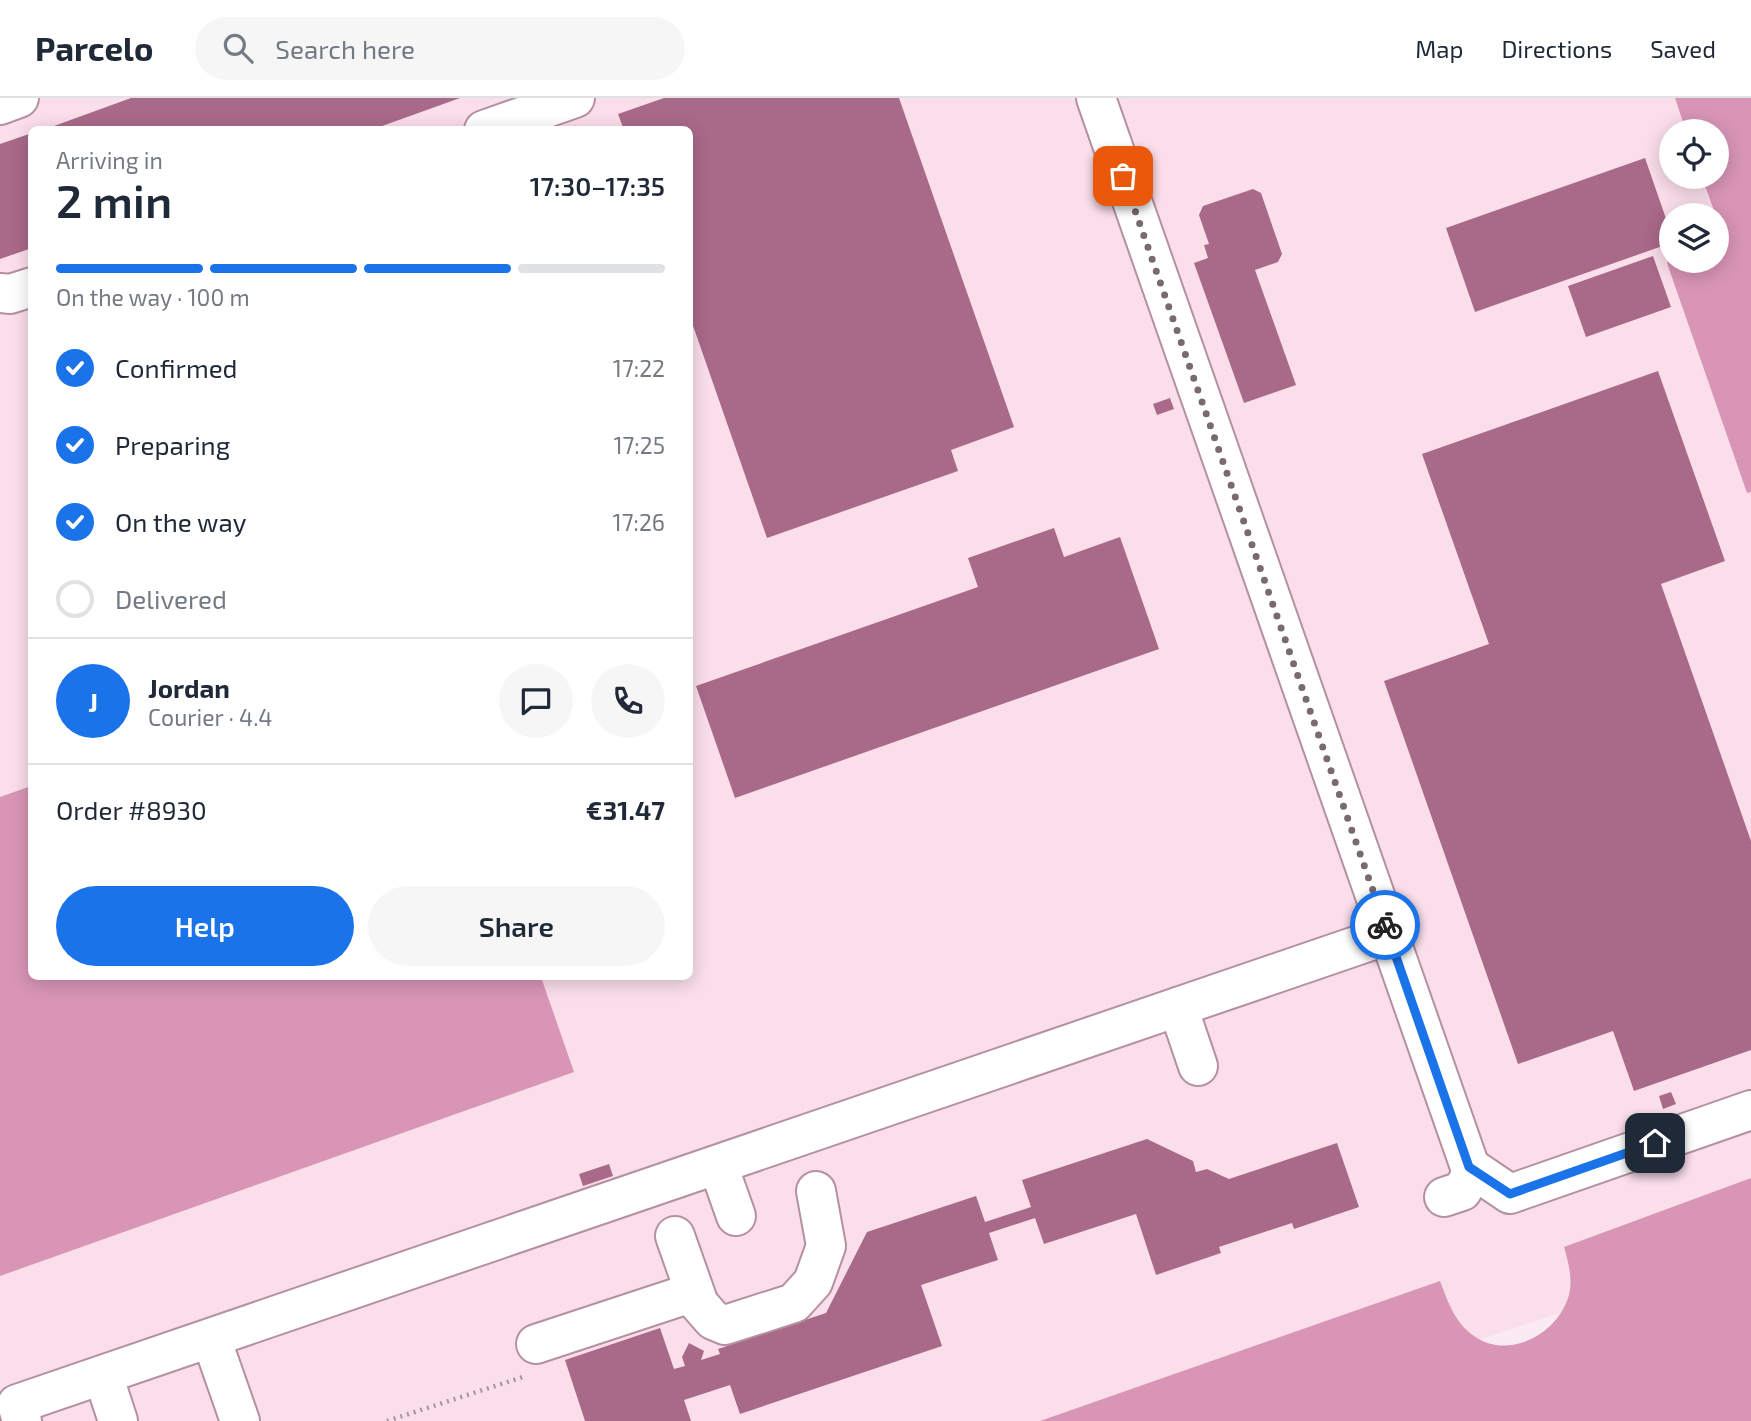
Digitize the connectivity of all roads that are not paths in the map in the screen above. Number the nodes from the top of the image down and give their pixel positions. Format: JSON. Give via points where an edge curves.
{"nodes":[{"id":1,"x":19,"y":98,"type":"edge"},
{"id":2,"x":575,"y":98,"type":"edge"},
{"id":3,"x":1096,"y":98,"type":"edge"},
{"id":4,"x":0,"y":105,"type":"edge"},
{"id":5,"x":495,"y":126,"type":"edge"},
{"id":6,"x":28,"y":287,"type":"edge"},
{"id":7,"x":0,"y":293,"type":"edge"},
{"id":8,"x":1388,"y":935,"type":"junction"},
{"id":9,"x":1178,"y":1007,"type":"junction"},
{"id":10,"x":1198,"y":1066,"type":"dead end"},
{"id":11,"x":1751,"y":1110,"type":"edge"},
{"id":12,"x":718,"y":1165,"type":"junction"},
{"id":13,"x":1471,"y":1169,"type":"junction"},
{"id":14,"x":816,"y":1191,"type":"dead end"},
{"id":15,"x":1444,"y":1197,"type":"dead end"},
{"id":16,"x":736,"y":1216,"type":"dead end"},
{"id":17,"x":675,"y":1236,"type":"dead end"},
{"id":18,"x":694,"y":1292,"type":"junction"},
{"id":19,"x":211,"y":1338,"type":"junction"},
{"id":20,"x":534,"y":1359,"type":"road end"},
{"id":21,"x":103,"y":1375,"type":"junction"},
{"id":22,"x":13,"y":1409,"type":"edge"},
{"id":23,"x":118,"y":1421,"type":"edge"},
{"id":24,"x":240,"y":1421,"type":"edge"}],
"edges":[{"from":1,"to":4,"type":"street"},
{"from":2,"to":5,"type":"street"},
{"from":3,"to":8,"type":"street"},
{"from":6,"to":7,"type":"street"},
{"from":8,"to":9,"type":"street"},
{"from":8,"to":13,"type":"street"},
{"from":9,"to":10,"type":"street"},
{"from":9,"to":12,"type":"street"},
{"from":11,"to":13,"type":"street","via":[[1510,1194]]},
{"from":12,"to":16,"type":"street"},
{"from":12,"to":19,"type":"street"},
{"from":13,"to":15,"type":"street","via":[[1462,1191]]},
{"from":14,"to":18,"type":"street","via":[[826,1246],[813,1282],[794,1303],[725,1325],[713,1320]]},
{"from":17,"to":18,"type":"street"},
{"from":18,"to":20,"type":"street"},
{"from":19,"to":21,"type":"street"},
{"from":19,"to":24,"type":"street"},
{"from":21,"to":22,"type":"street"},
{"from":21,"to":23,"type":"street"}]}
